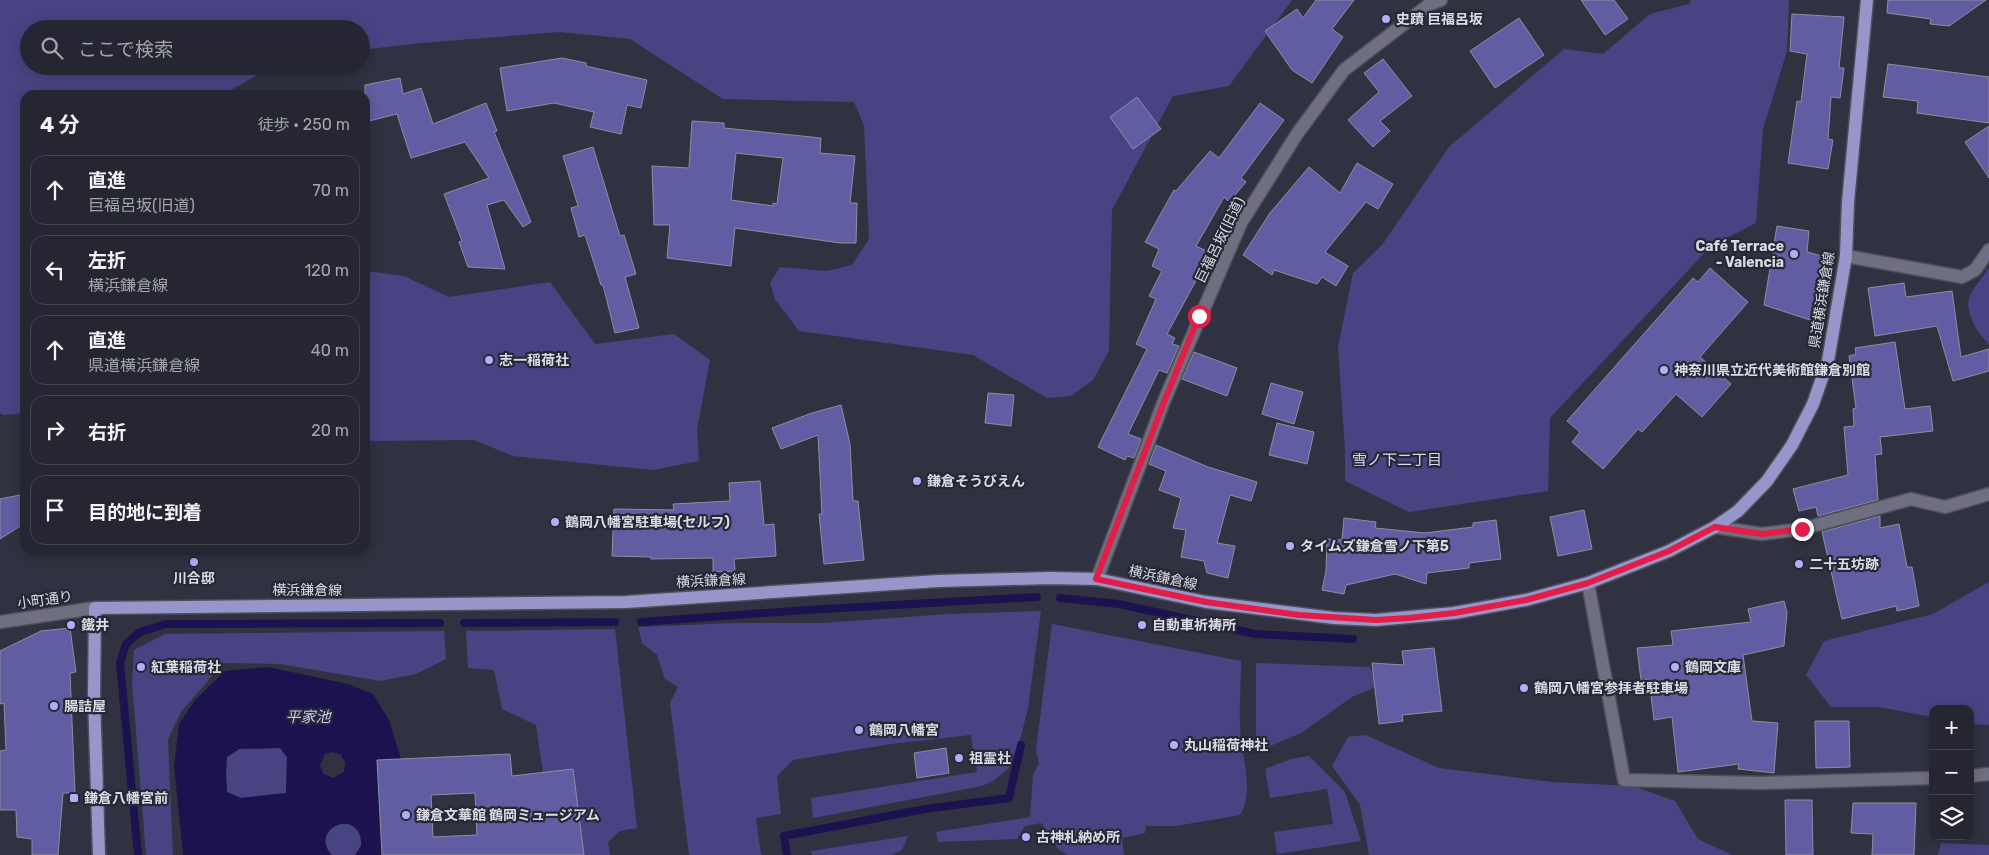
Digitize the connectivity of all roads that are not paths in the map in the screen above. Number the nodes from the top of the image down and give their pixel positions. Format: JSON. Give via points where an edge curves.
{"nodes":[{"id":1,"x":1441,"y":0,"type":"edge"},
{"id":2,"x":1867,"y":0,"type":"edge"},
{"id":3,"x":1989,"y":250,"type":"edge"},
{"id":4,"x":1846,"y":256,"type":"junction"},
{"id":5,"x":1989,"y":494,"type":"edge"},
{"id":6,"x":1715,"y":527,"type":"junction"},
{"id":7,"x":1096,"y":579,"type":"junction"},
{"id":8,"x":1588,"y":583,"type":"junction"},
{"id":9,"x":1569,"y":588,"type":"joint"},
{"id":10,"x":95,"y":608,"type":"junction"},
{"id":11,"x":0,"y":622,"type":"edge"},
{"id":12,"x":1989,"y":774,"type":"edge"},
{"id":13,"x":1974,"y":776,"type":"edge"},
{"id":14,"x":1929,"y":778,"type":"edge"},
{"id":15,"x":98,"y":855,"type":"edge"}],
"edges":[{"from":1,"to":7,"type":"street","name":"巨福呂坂(旧道)","via":[[1430,4],[1344,70],[1297,134],[1241,223],[1164,402]]},
{"from":2,"to":4,"type":"main road","name":"県道横浜鎌倉線"},
{"from":3,"to":4,"type":"street","via":[[1975,270],[1962,277]]},
{"from":4,"to":6,"type":"main road","name":"県道横浜鎌倉線","via":[[1828,361],[1812,404],[1792,445],[1767,481],[1738,510]]},
{"from":5,"to":6,"type":"street","via":[[1946,507],[1911,499],[1802,529],[1762,534]]},
{"from":6,"to":8,"type":"main road","name":"県道横浜鎌倉線","via":[[1669,551]]},
{"from":7,"to":9,"type":"main road","name":"横浜鎌倉線","via":[[1206,602],[1325,618],[1376,620],[1454,613],[1526,600]]},
{"from":7,"to":10,"type":"main road","name":"横浜鎌倉線","via":[[938,581],[626,602]]},
{"from":8,"to":9,"type":"main road","name":"県道横浜鎌倉線"},
{"from":8,"to":14,"type":"street","via":[[1624,780],[1761,783]]},
{"from":10,"to":11,"type":"street","name":"小町通り"},
{"from":10,"to":15,"type":"main road"},
{"from":12,"to":13,"type":"street"}]}
